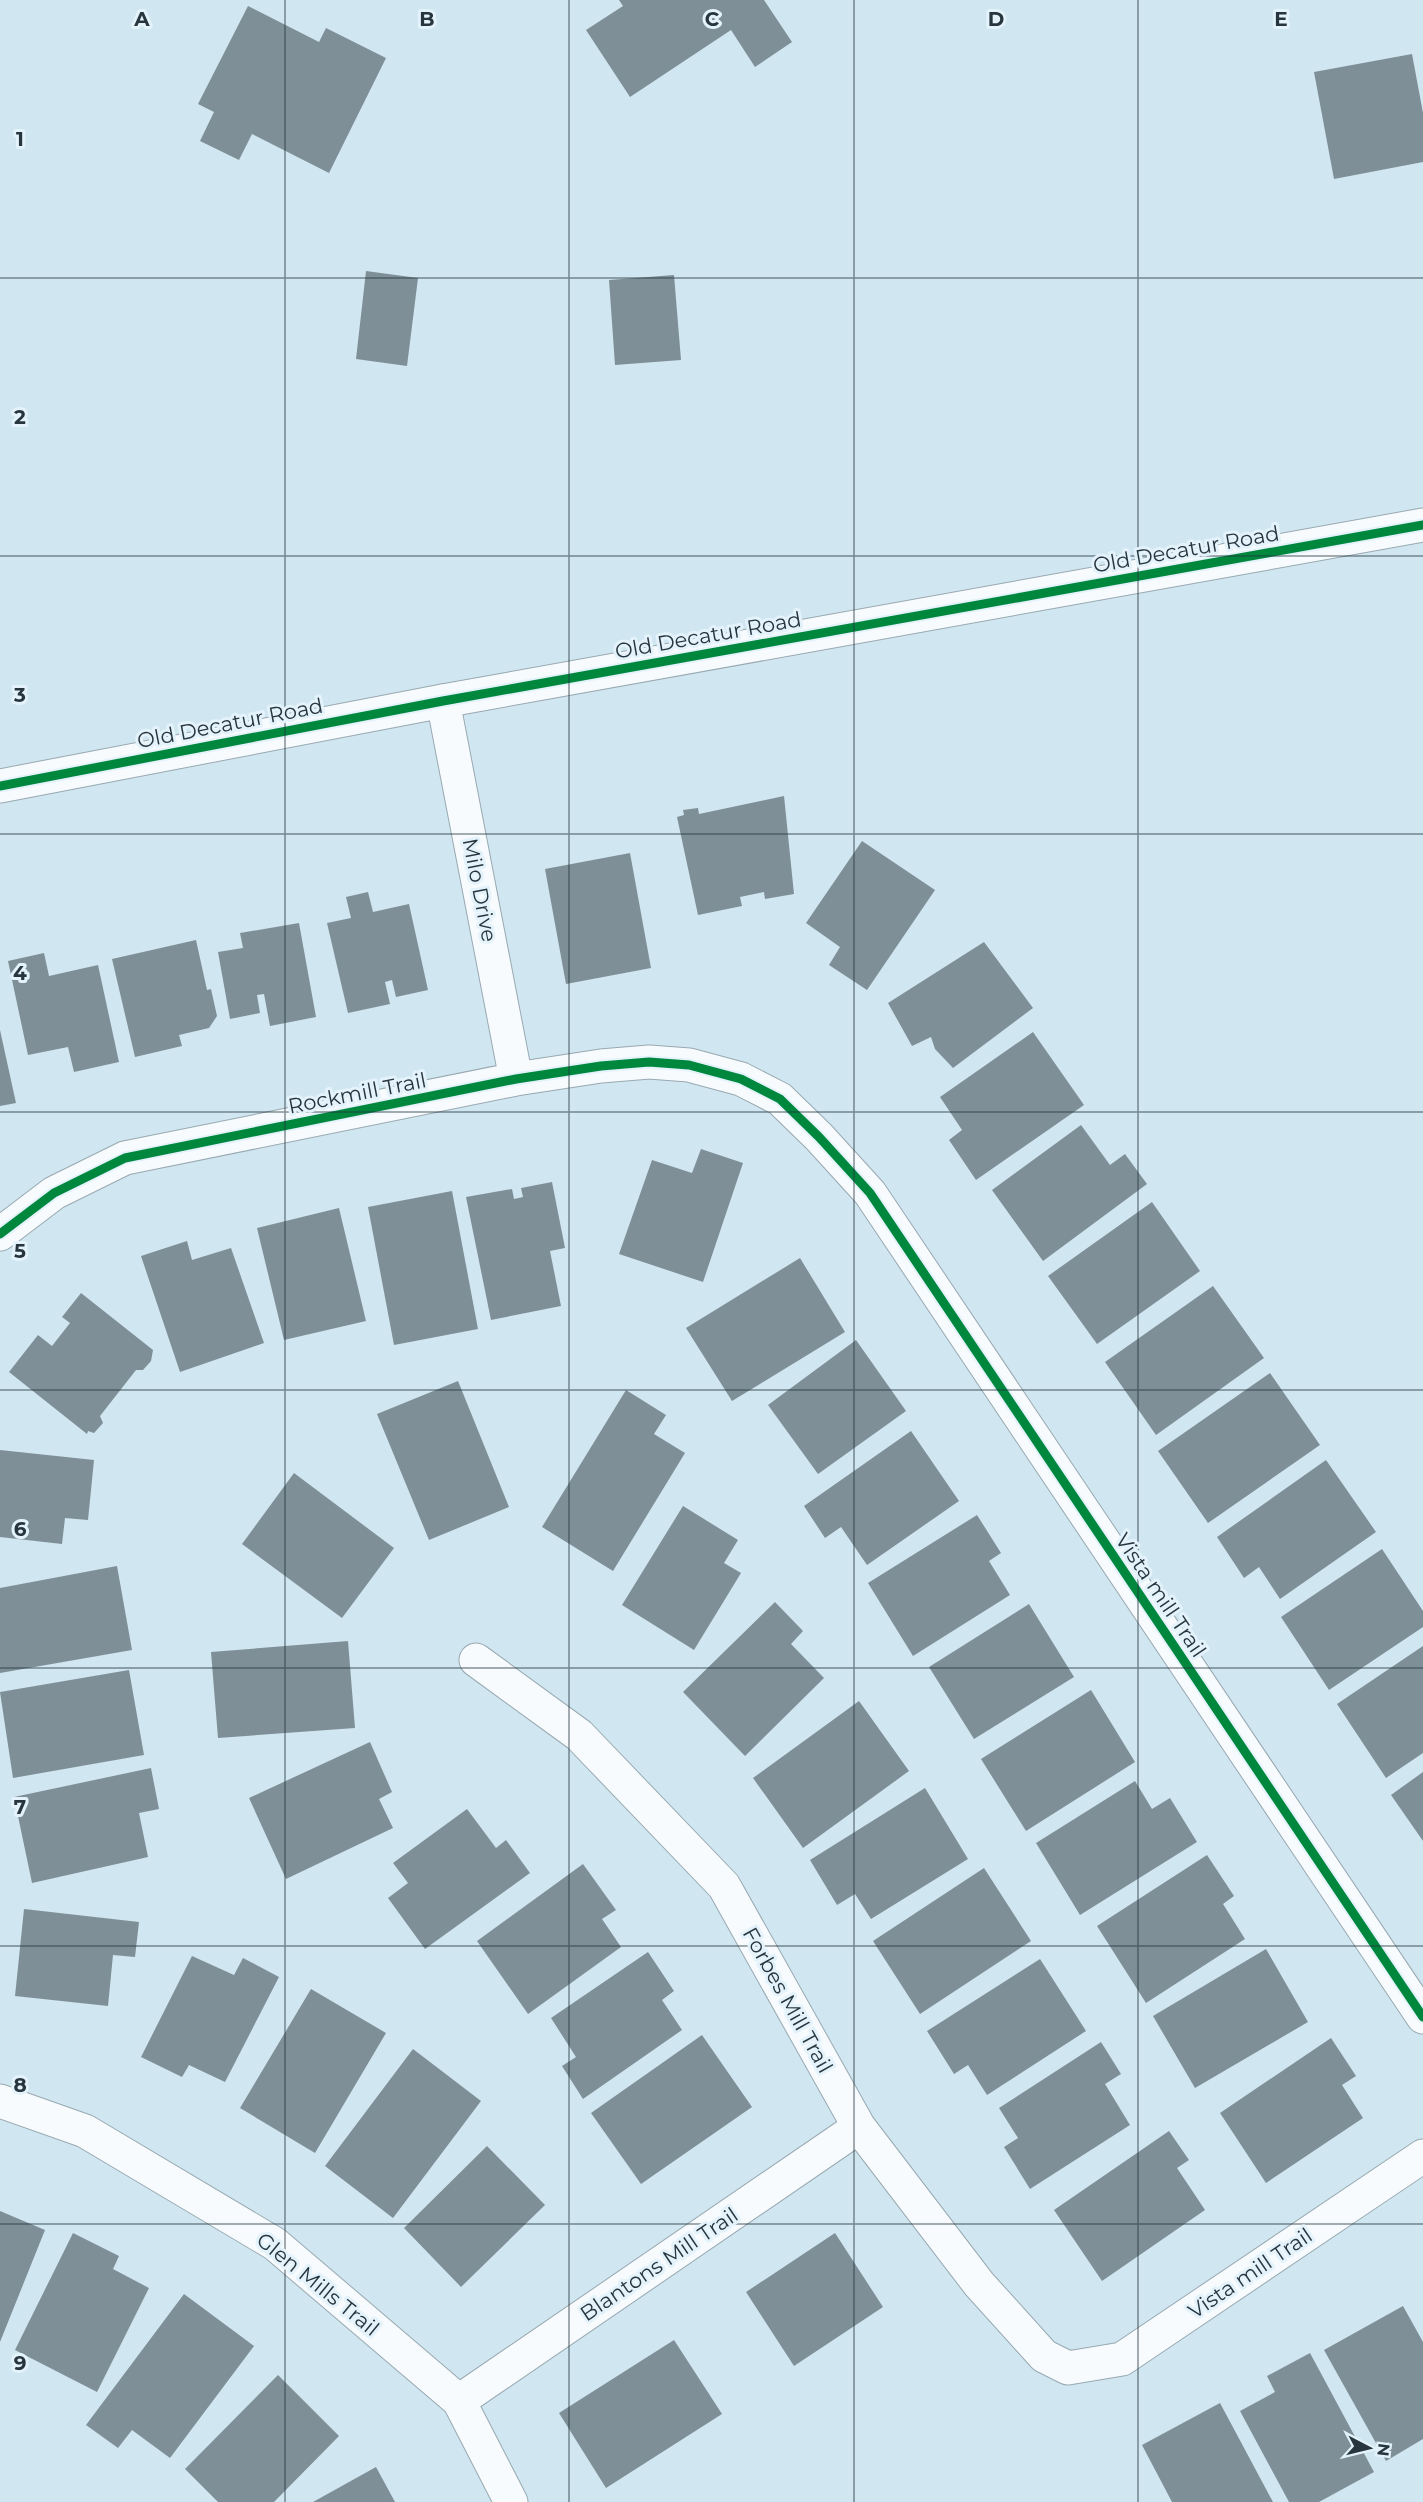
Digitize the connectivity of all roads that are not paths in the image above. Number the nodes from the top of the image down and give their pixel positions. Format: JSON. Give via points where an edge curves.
{"nodes":[{"id":1,"x":1423,"y":525,"type":"edge"},
{"id":2,"x":443,"y":701,"type":"junction"},
{"id":3,"x":0,"y":786,"type":"edge"},
{"id":4,"x":516,"y":1079,"type":"junction"},
{"id":5,"x":741,"y":1079,"type":"joint"},
{"id":6,"x":0,"y":1234,"type":"edge"},
{"id":7,"x":476,"y":1660,"type":"dead end"},
{"id":8,"x":1423,"y":2017,"type":"edge"},
{"id":9,"x":0,"y":2101,"type":"edge"},
{"id":10,"x":859,"y":2127,"type":"junction"},
{"id":11,"x":1423,"y":2156,"type":"edge"},
{"id":12,"x":1068,"y":2368,"type":"joint"},
{"id":13,"x":459,"y":2401,"type":"junction"},
{"id":14,"x":512,"y":2502,"type":"edge"}],
"edges":[{"from":1,"to":2,"type":"street","name":"Old Decatur Road"},
{"from":2,"to":3,"type":"street","name":"Old Decatur Road"},
{"from":2,"to":4,"type":"street","name":"Milo Drive"},
{"from":4,"to":5,"type":"street","name":"Rockmill Trail","via":[[649,1062],[689,1065]]},
{"from":4,"to":6,"type":"street","name":"Rockmill Trail","via":[[125,1158],[54,1193]]},
{"from":5,"to":8,"type":"street","name":"Vista mill Trail","via":[[780,1099],[870,1193]]},
{"from":7,"to":10,"type":"street","name":"Forbes Mill Trail","via":[[579,1735],[724,1886]]},
{"from":9,"to":13,"type":"street","name":"Glen Mills Trail","via":[[85,2131],[275,2244]]},
{"from":10,"to":12,"type":"street","name":"Forbes Mill Trail","via":[[979,2284],[1044,2356]]},
{"from":10,"to":13,"type":"street","name":"Blantons Mill Trail"},
{"from":11,"to":12,"type":"street","name":"Vista mill Trail","via":[[1122,2359]]},
{"from":13,"to":14,"type":"street","name":"Glen Mills Trail"}]}
